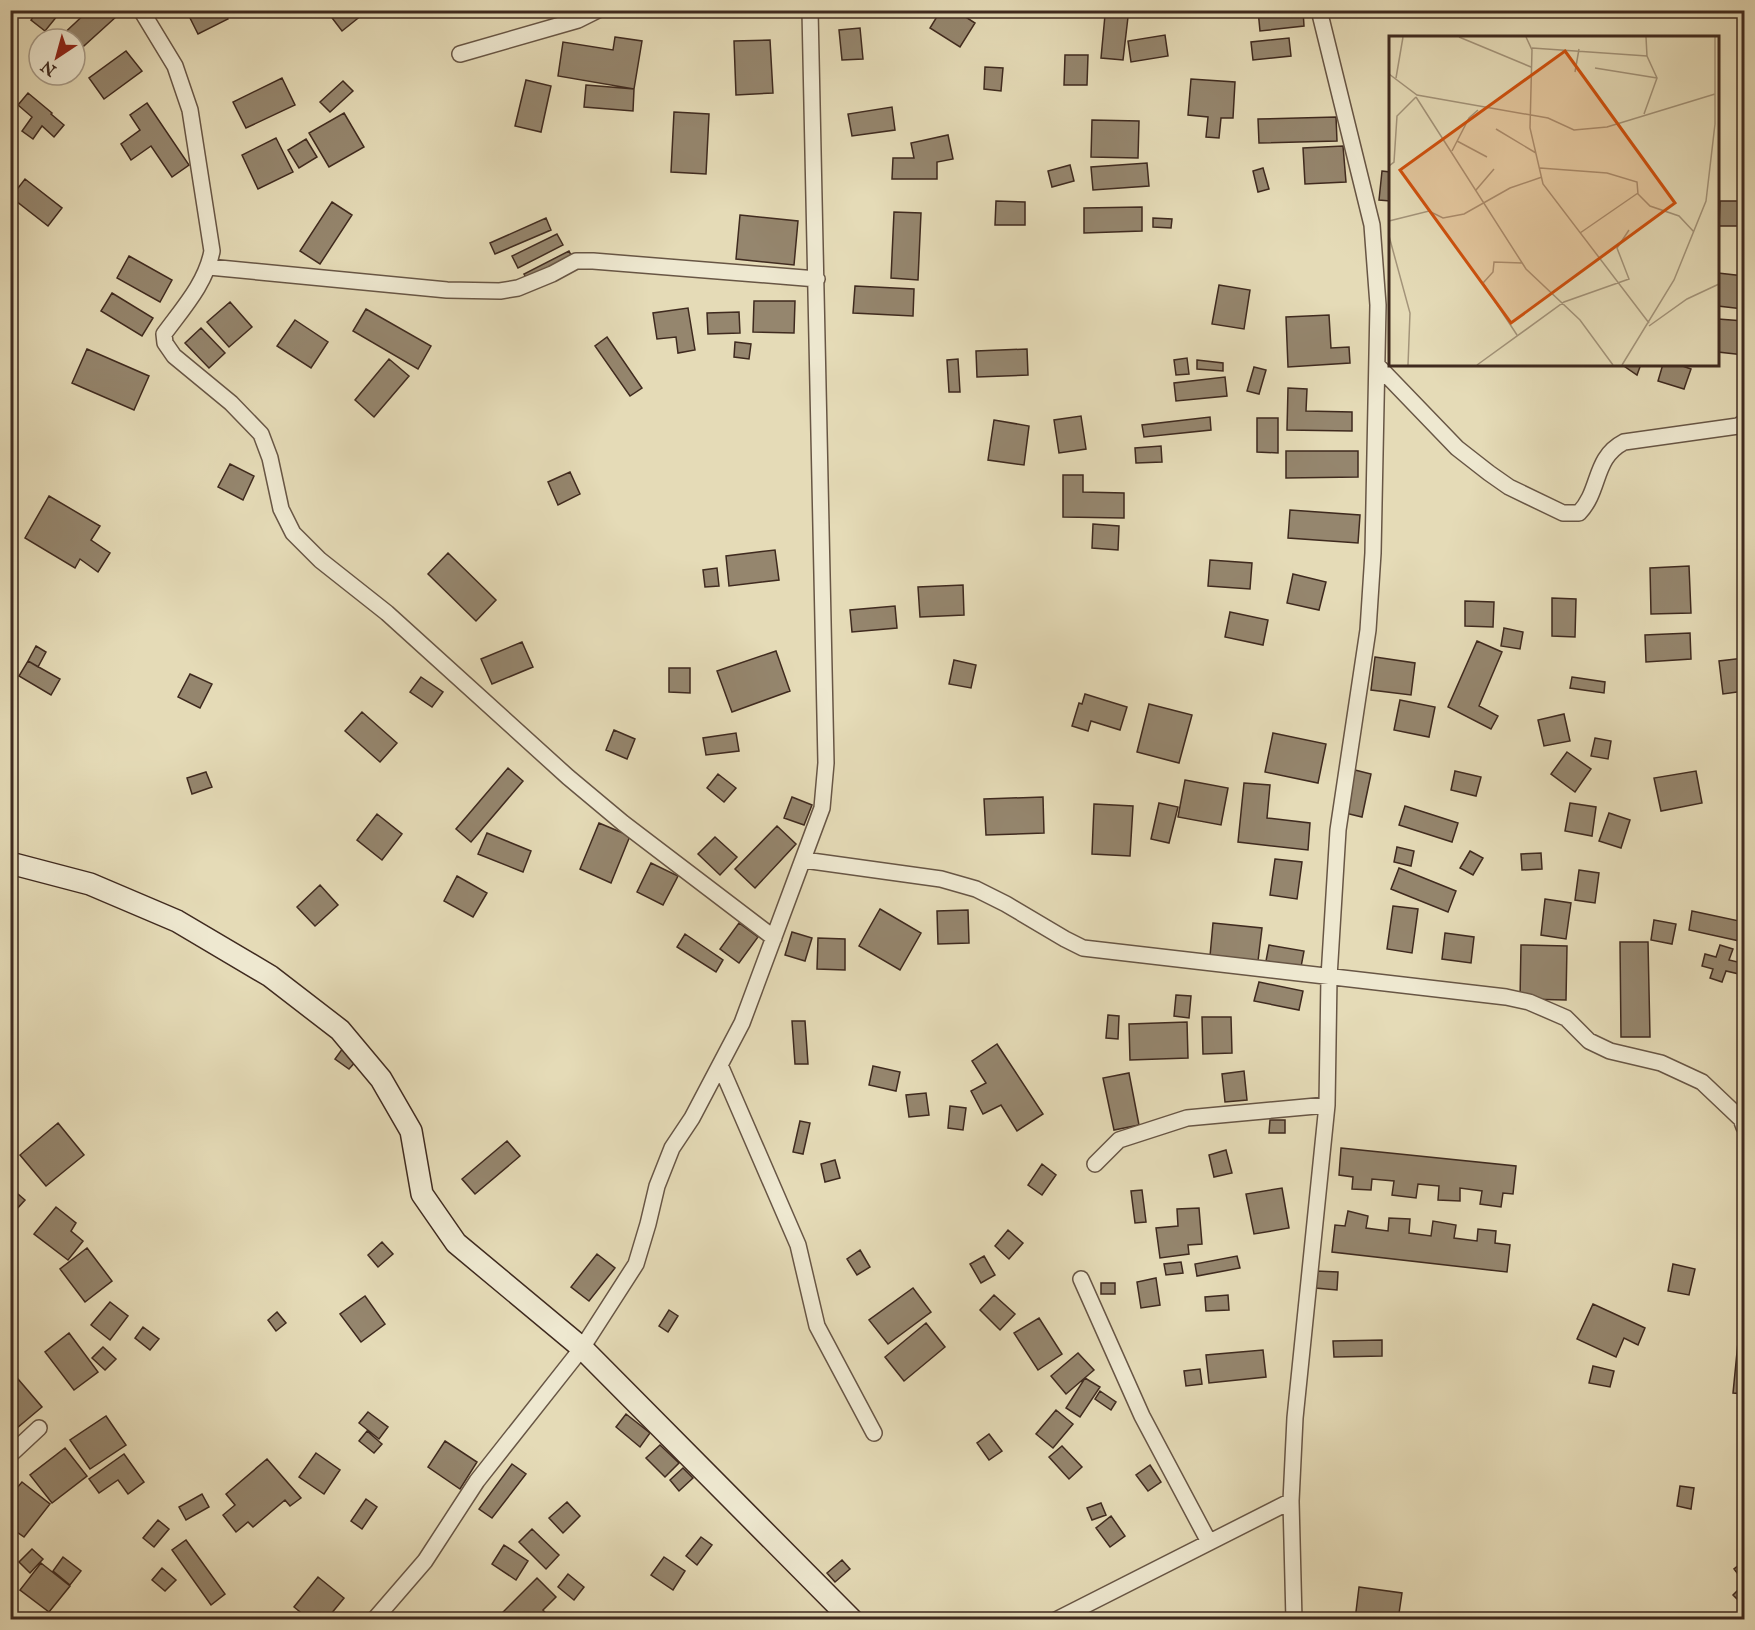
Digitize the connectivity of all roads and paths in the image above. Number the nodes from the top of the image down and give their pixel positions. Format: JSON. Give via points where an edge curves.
{"nodes":[{"id":1,"x":141,"y":10,"type":"edge"},
{"id":2,"x":598,"y":10,"type":"edge"},
{"id":3,"x":810,"y":10,"type":"edge"},
{"id":4,"x":1319,"y":10,"type":"edge"},
{"id":5,"x":460,"y":54,"type":"dead end"},
{"id":6,"x":209,"y":267,"type":"junction"},
{"id":7,"x":817,"y":279,"type":"junction"},
{"id":8,"x":1377,"y":365,"type":"junction"},
{"id":9,"x":1744,"y":422,"type":"edge"},
{"id":10,"x":804,"y":860,"type":"junction"},
{"id":11,"x":10,"y":862,"type":"edge"},
{"id":12,"x":774,"y":938,"type":"junction"},
{"id":13,"x":1329,"y":977,"type":"junction"},
{"id":14,"x":720,"y":1065,"type":"junction"},
{"id":15,"x":1327,"y":1105,"type":"junction"},
{"id":16,"x":1744,"y":1127,"type":"edge"},
{"id":17,"x":1095,"y":1164,"type":"dead end"},
{"id":18,"x":1081,"y":1279,"type":"dead end"},
{"id":19,"x":582,"y":1348,"type":"junction"},
{"id":20,"x":39,"y":1428,"type":"dead end"},
{"id":21,"x":874,"y":1433,"type":"dead end"},
{"id":22,"x":10,"y":1455,"type":"edge"},
{"id":23,"x":1291,"y":1501,"type":"junction"},
{"id":24,"x":1209,"y":1542,"type":"junction"},
{"id":25,"x":374,"y":1620,"type":"edge"},
{"id":26,"x":852,"y":1620,"type":"edge"},
{"id":27,"x":1056,"y":1620,"type":"edge"},
{"id":28,"x":1294,"y":1620,"type":"edge"}],
"edges":[{"from":1,"to":6,"type":"street","via":[[175,66],[190,110],[212,251]]},
{"from":2,"to":5,"type":"street","via":[[578,20]]},
{"from":3,"to":7,"type":"street"},
{"from":4,"to":8,"type":"street","via":[[1372,225],[1378,305]]},
{"from":6,"to":7,"type":"street","via":[[447,290],[518,288],[576,261]]},
{"from":6,"to":12,"type":"street","via":[[164,334],[165,343],[174,356],[231,403],[261,434],[281,509],[293,533],[568,777]]},
{"from":7,"to":10,"type":"street","via":[[826,763],[822,808]]},
{"from":8,"to":9,"type":"street","via":[[1457,448],[1509,487],[1563,513],[1579,513],[1588,503],[1602,462],[1612,448],[1624,442]]},
{"from":8,"to":13,"type":"street","via":[[1368,630],[1338,830]]},
{"from":10,"to":12,"type":"street"},
{"from":10,"to":13,"type":"street","via":[[940,879],[976,889],[1083,948]]},
{"from":11,"to":19,"type":"street","via":[[90,884],[177,921],[270,976],[340,1030],[381,1079],[411,1131],[422,1194],[456,1243]]},
{"from":12,"to":14,"type":"street","via":[[742,1023]]},
{"from":13,"to":15,"type":"street"},
{"from":13,"to":16,"type":"street","via":[[1529,1002],[1566,1018],[1589,1041],[1610,1051],[1661,1063],[1702,1082],[1741,1119]]},
{"from":14,"to":19,"type":"street","via":[[672,1148],[657,1185],[636,1264]]},
{"from":14,"to":21,"type":"street","via":[[798,1245],[817,1326]]},
{"from":15,"to":17,"type":"street","via":[[1187,1118],[1119,1140]]},
{"from":15,"to":23,"type":"street","via":[[1295,1418]]},
{"from":18,"to":24,"type":"street","via":[[1142,1416]]},
{"from":19,"to":25,"type":"street","via":[[477,1481],[425,1561]]},
{"from":19,"to":26,"type":"street"},
{"from":20,"to":22,"type":"street"},
{"from":23,"to":24,"type":"street"},
{"from":23,"to":28,"type":"street"},
{"from":24,"to":27,"type":"street"}]}
